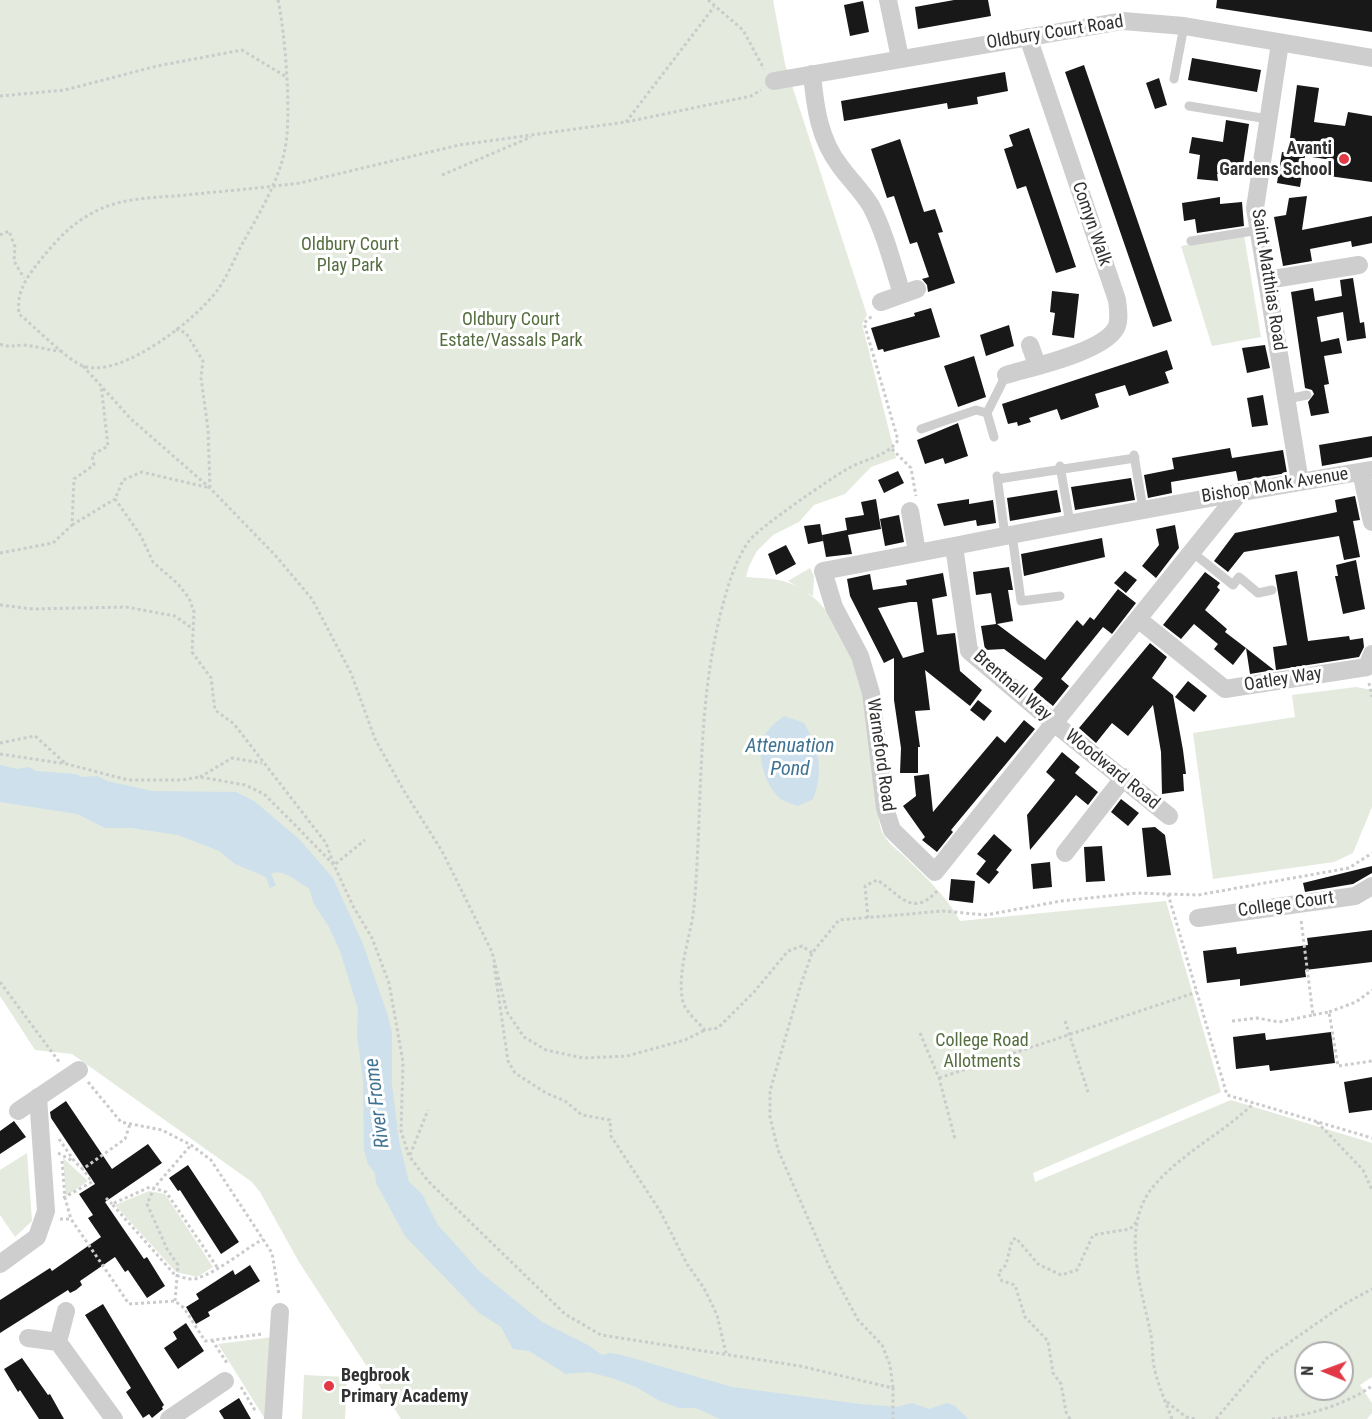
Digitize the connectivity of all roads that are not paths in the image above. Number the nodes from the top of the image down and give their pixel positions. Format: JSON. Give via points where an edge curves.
{"nodes":[{"id":1,"x":888,"y":0,"type":"edge"},
{"id":2,"x":1184,"y":26,"type":"junction"},
{"id":3,"x":1028,"y":37,"type":"junction"},
{"id":4,"x":1280,"y":43,"type":"junction"},
{"id":5,"x":900,"y":58,"type":"junction"},
{"id":6,"x":1372,"y":58,"type":"edge"},
{"id":7,"x":812,"y":74,"type":"junction"},
{"id":8,"x":1174,"y":79,"type":"dead end"},
{"id":9,"x":774,"y":81,"type":"road end"},
{"id":10,"x":1189,"y":106,"type":"dead end"},
{"id":11,"x":1268,"y":119,"type":"junction"},
{"id":12,"x":1258,"y":230,"type":"junction"},
{"id":13,"x":1191,"y":242,"type":"dead end"},
{"id":14,"x":1359,"y":265,"type":"dead end"},
{"id":15,"x":1267,"y":280,"type":"junction"},
{"id":16,"x":881,"y":302,"type":"road end"},
{"id":17,"x":1030,"y":345,"type":"dead end"},
{"id":18,"x":1037,"y":365,"type":"junction"},
{"id":19,"x":1005,"y":375,"type":"joint"},
{"id":20,"x":1307,"y":395,"type":"dead end"},
{"id":21,"x":1287,"y":399,"type":"junction"},
{"id":22,"x":987,"y":413,"type":"junction"},
{"id":23,"x":921,"y":429,"type":"dead end"},
{"id":24,"x":994,"y":437,"type":"dead end"},
{"id":25,"x":1061,"y":467,"type":"junction"},
{"id":26,"x":1367,"y":471,"type":"edge"},
{"id":27,"x":1300,"y":482,"type":"junction"},
{"id":28,"x":1240,"y":492,"type":"junction"},
{"id":29,"x":1143,"y":509,"type":"junction"},
{"id":30,"x":910,"y":511,"type":"dead end"},
{"id":31,"x":1372,"y":522,"type":"edge"},
{"id":32,"x":1070,"y":523,"type":"junction"},
{"id":33,"x":1009,"y":535,"type":"junction"},
{"id":34,"x":954,"y":546,"type":"junction"},
{"id":35,"x":917,"y":552,"type":"junction"},
{"id":36,"x":1192,"y":552,"type":"junction"},
{"id":37,"x":1272,"y":591,"type":"dead end"},
{"id":38,"x":1060,"y":596,"type":"dead end"},
{"id":39,"x":1138,"y":619,"type":"junction"},
{"id":40,"x":1372,"y":654,"type":"edge"},
{"id":41,"x":1054,"y":723,"type":"junction"},
{"id":42,"x":1124,"y":777,"type":"junction"},
{"id":43,"x":1170,"y":816,"type":"dead end"},
{"id":44,"x":1065,"y":853,"type":"dead end"},
{"id":45,"x":1372,"y":886,"type":"edge"},
{"id":46,"x":1198,"y":918,"type":"dead end"},
{"id":47,"x":74,"y":1073,"type":"road end"},
{"id":48,"x":38,"y":1097,"type":"junction"},
{"id":49,"x":18,"y":1111,"type":"dead end"},
{"id":50,"x":0,"y":1264,"type":"edge"},
{"id":51,"x":66,"y":1311,"type":"dead end"},
{"id":52,"x":280,"y":1312,"type":"road end"},
{"id":53,"x":28,"y":1338,"type":"dead end"},
{"id":54,"x":58,"y":1342,"type":"junction"},
{"id":55,"x":225,"y":1381,"type":"dead end"},
{"id":56,"x":114,"y":1419,"type":"edge"},
{"id":57,"x":169,"y":1419,"type":"edge"},
{"id":58,"x":273,"y":1419,"type":"edge"}],
"edges":[{"from":1,"to":5,"type":"street"},
{"from":2,"to":3,"type":"street","name":"Oldbury Court Road","via":[[1124,21]]},
{"from":2,"to":4,"type":"street","name":"Oldbury Court Road"},
{"from":2,"to":8,"type":"lane"},
{"from":3,"to":5,"type":"street","name":"Oldbury Court Road"},
{"from":3,"to":18,"type":"street","name":"Comyn Walk","via":[[1118,311],[1116,327],[1102,341]]},
{"from":4,"to":6,"type":"street","name":"Oldbury Court Road"},
{"from":4,"to":11,"type":"street","name":"Saint Matthias Road"},
{"from":5,"to":7,"type":"street","name":"Oldbury Court Road"},
{"from":7,"to":9,"type":"street","name":"Oldbury Court Road"},
{"from":7,"to":16,"type":"street","via":[[823,136],[836,161],[872,209],[910,291]]},
{"from":10,"to":11,"type":"lane"},
{"from":11,"to":12,"type":"street","name":"Saint Matthias Road","via":[[1255,208]]},
{"from":12,"to":13,"type":"lane"},
{"from":12,"to":15,"type":"street","name":"Saint Matthias Road"},
{"from":14,"to":15,"type":"street"},
{"from":15,"to":21,"type":"street","name":"Saint Matthias Road"},
{"from":17,"to":18,"type":"street"},
{"from":18,"to":19,"type":"street","name":"Comyn Walk"},
{"from":19,"to":22,"type":"lane","name":"Comyn Walk"},
{"from":20,"to":21,"type":"lane"},
{"from":21,"to":27,"type":"street","name":"Saint Matthias Road"},
{"from":22,"to":23,"type":"lane","via":[[976,410]]},
{"from":22,"to":24,"type":"lane"},
{"from":25,"to":29,"type":"lane","via":[[1135,456]]},
{"from":25,"to":32,"type":"lane"},
{"from":25,"to":33,"type":"lane","via":[[997,477]]},
{"from":26,"to":27,"type":"street","name":"Bishop Monk Avenue"},
{"from":26,"to":31,"type":"street"},
{"from":27,"to":28,"type":"street","name":"Bishop Monk Avenue"},
{"from":28,"to":29,"type":"street","name":"Bishop Monk Avenue"},
{"from":28,"to":36,"type":"street","name":"Brentnall Way"},
{"from":29,"to":32,"type":"street"},
{"from":30,"to":35,"type":"street"},
{"from":32,"to":33,"type":"street"},
{"from":33,"to":34,"type":"street"},
{"from":33,"to":38,"type":"lane","via":[[1021,601]]},
{"from":34,"to":35,"type":"street","name":"Warneford Road"},
{"from":34,"to":41,"type":"street","name":"Brentnall Way","via":[[969,651]]},
{"from":35,"to":41,"type":"street","name":"Warneford Road","via":[[824,571],[834,607],[860,656],[871,693],[885,808],[892,830],[935,872]]},
{"from":36,"to":37,"type":"lane","via":[[1233,585],[1239,577],[1258,593]]},
{"from":36,"to":39,"type":"street","name":"Brentnall Way"},
{"from":39,"to":40,"type":"street","name":"Oatley Way","via":[[1225,689],[1367,667]]},
{"from":39,"to":41,"type":"street","name":"Brentnall Way"},
{"from":41,"to":42,"type":"street","name":"Woodward Road"},
{"from":42,"to":43,"type":"street","name":"Woodward Road"},
{"from":42,"to":44,"type":"street"},
{"from":45,"to":46,"type":"street","name":"College Court","via":[[1354,896]]},
{"from":47,"to":48,"type":"street"},
{"from":48,"to":49,"type":"street"},
{"from":48,"to":50,"type":"street","via":[[46,1211],[37,1237]]},
{"from":51,"to":54,"type":"street"},
{"from":52,"to":58,"type":"street"},
{"from":53,"to":54,"type":"street"},
{"from":54,"to":56,"type":"street"},
{"from":55,"to":57,"type":"street"}]}
